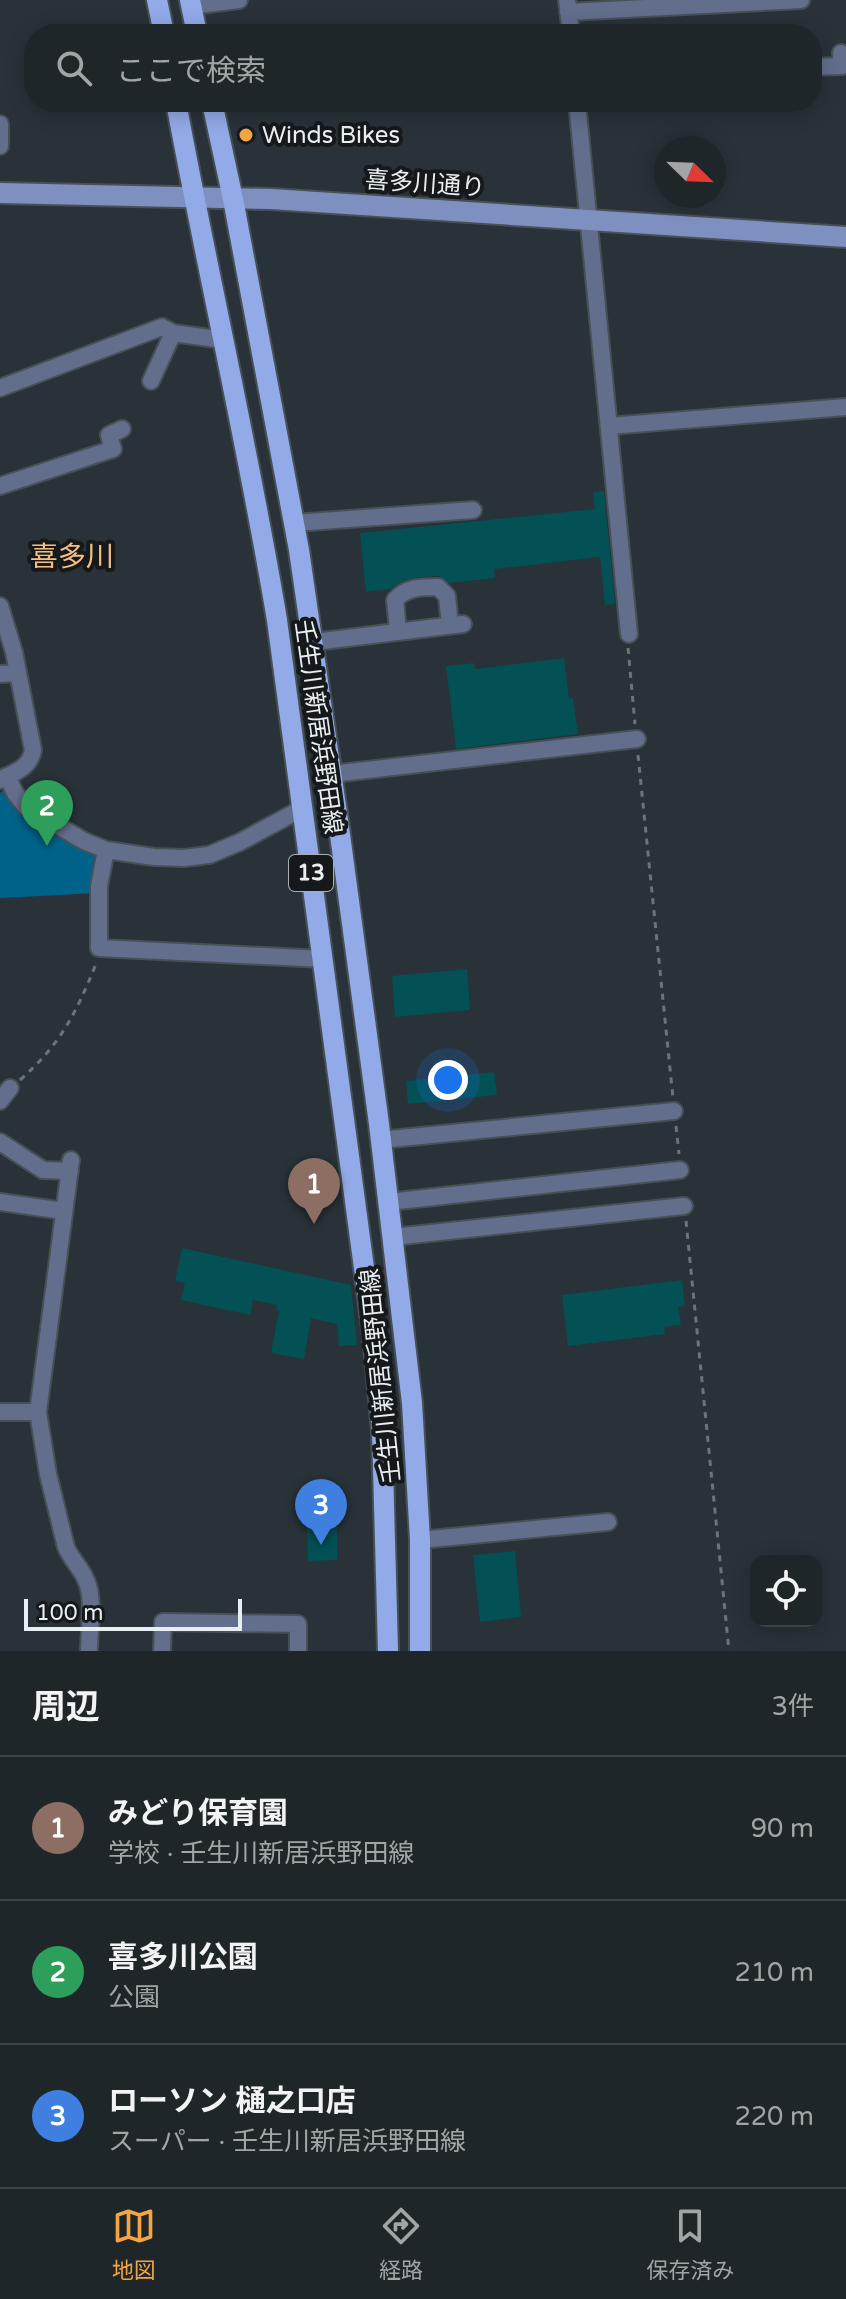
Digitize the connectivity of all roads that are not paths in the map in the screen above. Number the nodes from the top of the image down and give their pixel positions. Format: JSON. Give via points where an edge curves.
{"nodes":[{"id":1,"x":157,"y":0,"type":"edge"},
{"id":2,"x":239,"y":0,"type":"edge"},
{"id":3,"x":801,"y":0,"type":"edge"},
{"id":4,"x":191,"y":3,"type":"edge"},
{"id":5,"x":568,"y":6,"type":"edge"},
{"id":6,"x":162,"y":24,"type":"edge"},
{"id":7,"x":195,"y":24,"type":"edge"},
{"id":8,"x":841,"y":53,"type":"dead end"},
{"id":9,"x":822,"y":67,"type":"edge"},
{"id":10,"x":178,"y":112,"type":"edge"},
{"id":11,"x":214,"y":112,"type":"edge"},
{"id":12,"x":578,"y":112,"type":"edge"},
{"id":13,"x":0,"y":124,"type":"edge"},
{"id":14,"x":0,"y":146,"type":"edge"},
{"id":15,"x":0,"y":193,"type":"edge"},
{"id":16,"x":194,"y":197,"type":"junction"},
{"id":17,"x":233,"y":199,"type":"junction"},
{"id":18,"x":589,"y":221,"type":"junction"},
{"id":19,"x":846,"y":237,"type":"edge"},
{"id":20,"x":173,"y":333,"type":"junction"},
{"id":21,"x":224,"y":340,"type":"junction"},
{"id":22,"x":151,"y":381,"type":"dead end"},
{"id":23,"x":0,"y":388,"type":"edge"},
{"id":24,"x":846,"y":407,"type":"edge"},
{"id":25,"x":609,"y":426,"type":"junction"},
{"id":26,"x":122,"y":429,"type":"dead end"},
{"id":27,"x":0,"y":486,"type":"edge"},
{"id":28,"x":473,"y":510,"type":"dead end"},
{"id":29,"x":294,"y":523,"type":"junction"},
{"id":30,"x":0,"y":606,"type":"edge"},
{"id":31,"x":398,"y":631,"type":"junction"},
{"id":32,"x":629,"y":634,"type":"road end"},
{"id":33,"x":314,"y":642,"type":"junction"},
{"id":34,"x":18,"y":673,"type":"junction"},
{"id":35,"x":0,"y":674,"type":"edge"},
{"id":36,"x":637,"y":739,"type":"road end"},
{"id":37,"x":332,"y":774,"type":"junction"},
{"id":38,"x":3,"y":778,"type":"edge"},
{"id":39,"x":303,"y":808,"type":"junction"},
{"id":40,"x":106,"y":850,"type":"junction"},
{"id":41,"x":323,"y":959,"type":"junction"},
{"id":42,"x":674,"y":1111,"type":"road end"},
{"id":43,"x":380,"y":1140,"type":"junction"},
{"id":44,"x":0,"y":1142,"type":"edge"},
{"id":45,"x":680,"y":1170,"type":"road end"},
{"id":46,"x":0,"y":1202,"type":"edge"},
{"id":47,"x":388,"y":1202,"type":"junction"},
{"id":48,"x":684,"y":1206,"type":"road end"},
{"id":49,"x":64,"y":1211,"type":"junction"},
{"id":50,"x":393,"y":1237,"type":"junction"},
{"id":51,"x":0,"y":1412,"type":"edge"},
{"id":52,"x":38,"y":1412,"type":"junction"},
{"id":53,"x":608,"y":1522,"type":"dead end"},
{"id":54,"x":420,"y":1540,"type":"junction"},
{"id":55,"x":89,"y":1651,"type":"edge"},
{"id":56,"x":162,"y":1651,"type":"edge"},
{"id":57,"x":298,"y":1651,"type":"edge"},
{"id":58,"x":388,"y":1651,"type":"edge"},
{"id":59,"x":420,"y":1651,"type":"edge"}],
"edges":[{"from":1,"to":6,"type":"main road"},
{"from":2,"to":4,"type":"street"},
{"from":3,"to":5,"type":"street"},
{"from":4,"to":7,"type":"main road"},
{"from":8,"to":9,"type":"street","via":[[842,66]]},
{"from":10,"to":16,"type":"main road","name":"壬生川新居浜野田線","number":"13"},
{"from":11,"to":17,"type":"main road","name":"壬生川新居浜野田線","number":"13"},
{"from":12,"to":18,"type":"street"},
{"from":13,"to":14,"type":"street"},
{"from":15,"to":16,"type":"street","name":"喜多川通り"},
{"from":16,"to":17,"type":"street","name":"喜多川通り"},
{"from":16,"to":21,"type":"main road","name":"壬生川新居浜野田線","number":"13"},
{"from":17,"to":18,"type":"street","name":"喜多川通り"},
{"from":17,"to":29,"type":"main road","name":"壬生川新居浜野田線","number":"13"},
{"from":18,"to":19,"type":"street","name":"喜多川通り"},
{"from":18,"to":25,"type":"street"},
{"from":20,"to":21,"type":"street"},
{"from":20,"to":22,"type":"street"},
{"from":20,"to":23,"type":"street","via":[[162,327]]},
{"from":21,"to":39,"type":"main road","name":"壬生川新居浜野田線","number":"13","via":[[267,561]]},
{"from":24,"to":25,"type":"street"},
{"from":25,"to":32,"type":"street"},
{"from":26,"to":27,"type":"street","via":[[109,435],[113,449]]},
{"from":28,"to":29,"type":"street"},
{"from":29,"to":33,"type":"main road","name":"壬生川新居浜野田線","number":"13"},
{"from":30,"to":34,"type":"street"},
{"from":31,"to":31,"type":"street","via":[[456,624],[447,596],[438,587],[403,591],[395,600]]},
{"from":31,"to":33,"type":"street"},
{"from":33,"to":37,"type":"main road","name":"壬生川新居浜野田線","number":"13"},
{"from":34,"to":35,"type":"street"},
{"from":34,"to":38,"type":"street","via":[[32,759]]},
{"from":36,"to":37,"type":"street"},
{"from":37,"to":43,"type":"main road","name":"壬生川新居浜野田線","number":"13"},
{"from":38,"to":40,"type":"street","via":[[26,807]]},
{"from":39,"to":40,"type":"street","via":[[209,855],[184,858]]},
{"from":39,"to":41,"type":"main road","name":"壬生川新居浜野田線","number":"13"},
{"from":40,"to":41,"type":"street","via":[[99,886],[99,948]]},
{"from":41,"to":58,"type":"main road","name":"壬生川新居浜野田線","number":"13","via":[[373,1335],[382,1431]]},
{"from":42,"to":43,"type":"street"},
{"from":43,"to":47,"type":"main road","name":"壬生川新居浜野田線","number":"13"},
{"from":44,"to":49,"type":"street","via":[[43,1170],[70,1166]]},
{"from":45,"to":47,"type":"street"},
{"from":46,"to":49,"type":"street"},
{"from":47,"to":50,"type":"main road","name":"壬生川新居浜野田線","number":"13"},
{"from":48,"to":50,"type":"street"},
{"from":49,"to":52,"type":"street"},
{"from":50,"to":54,"type":"main road","name":"壬生川新居浜野田線","number":"13","via":[[412,1403]]},
{"from":51,"to":52,"type":"street"},
{"from":52,"to":55,"type":"street","via":[[66,1547],[90,1590]]},
{"from":53,"to":54,"type":"street"},
{"from":54,"to":59,"type":"main road","name":"壬生川新居浜野田線","number":"13"},
{"from":56,"to":57,"type":"street","via":[[163,1622],[298,1624]]}]}
